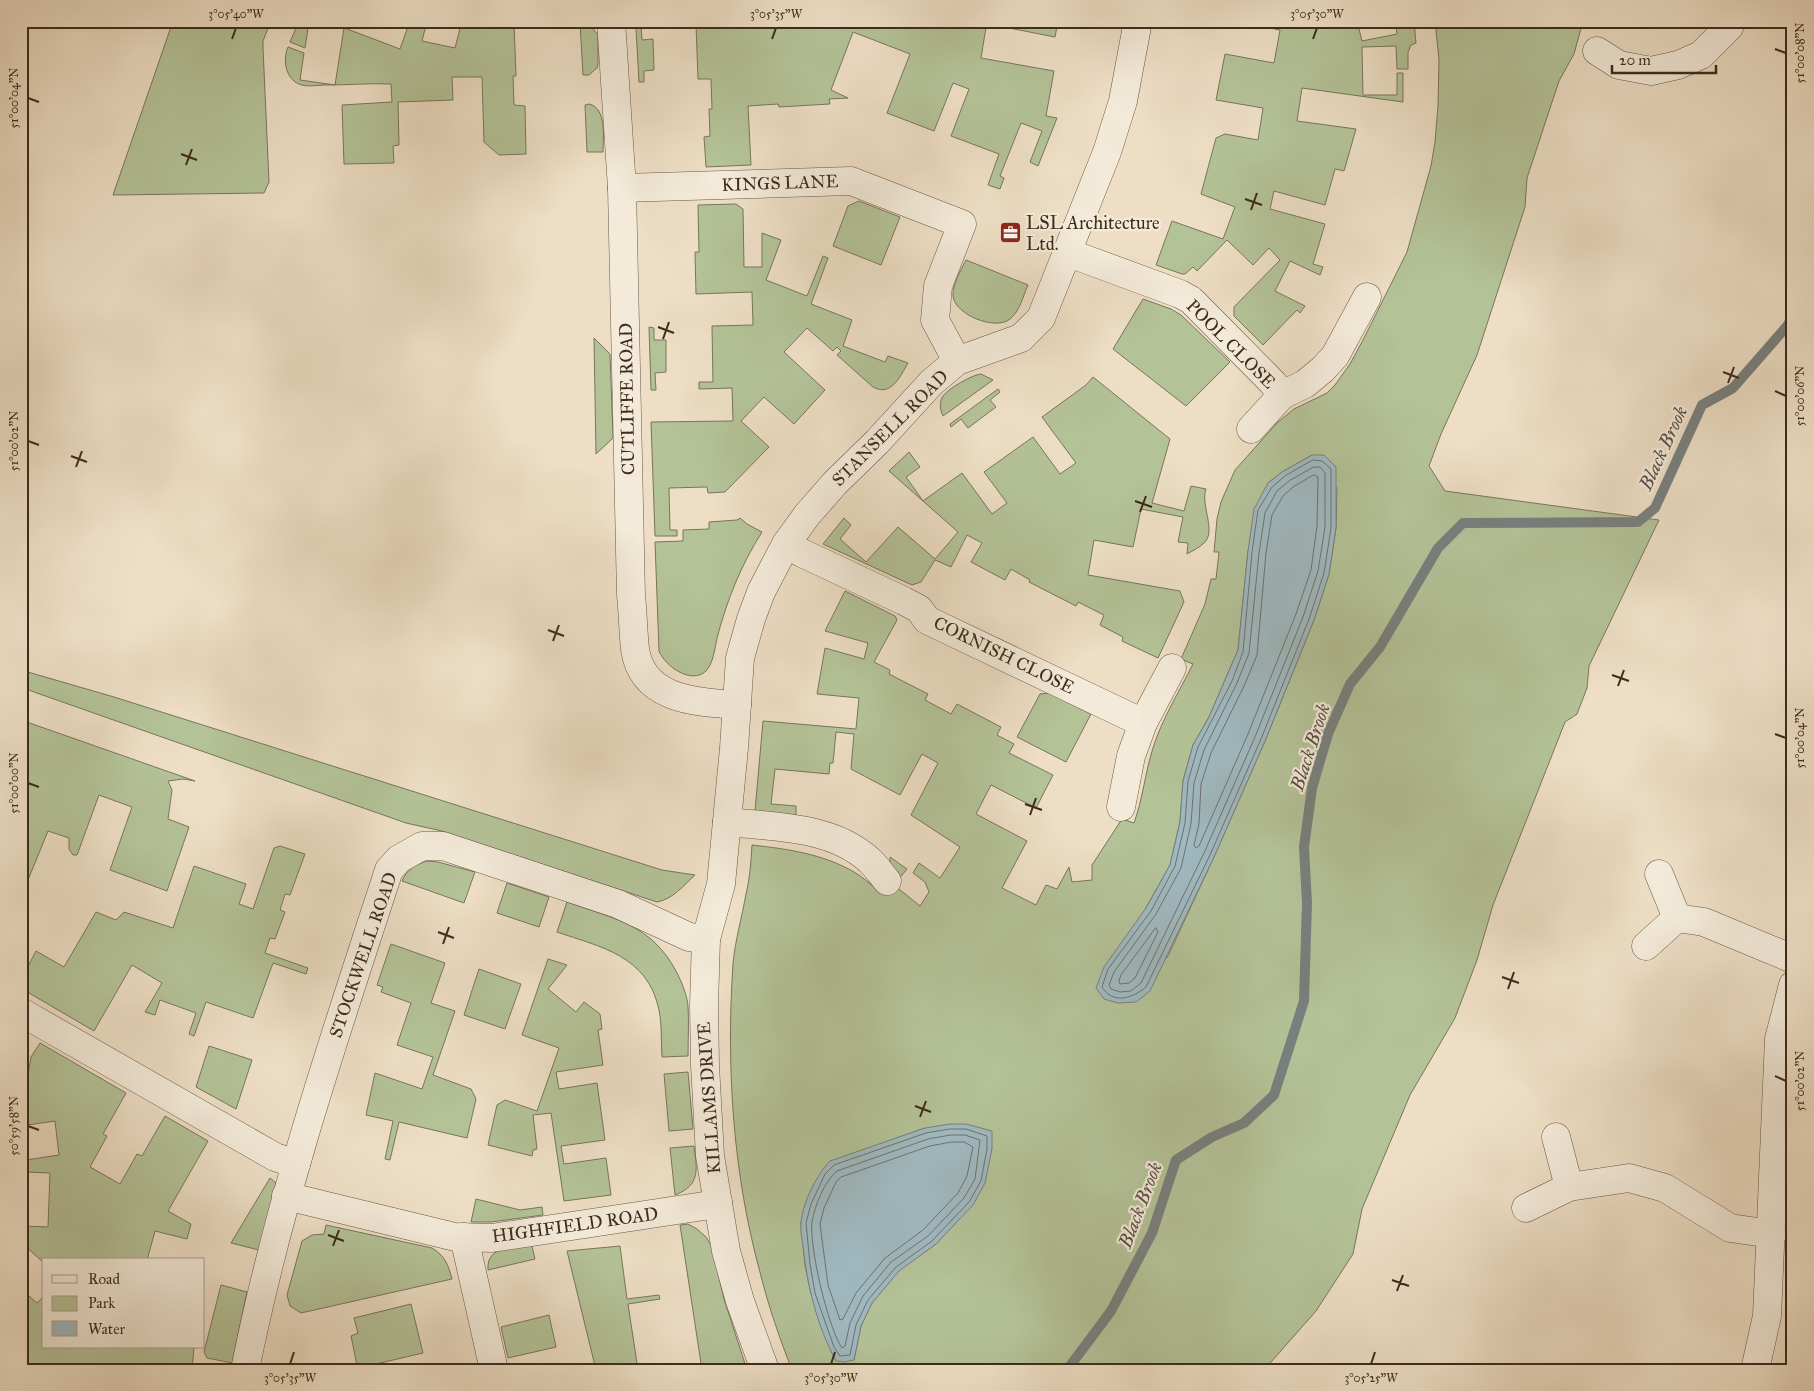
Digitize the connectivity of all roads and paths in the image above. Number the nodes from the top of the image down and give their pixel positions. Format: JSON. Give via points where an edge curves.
{"nodes":[{"id":1,"x":611,"y":21,"type":"edge"},
{"id":2,"x":1138,"y":21,"type":"edge"},
{"id":3,"x":1732,"y":21,"type":"edge"},
{"id":4,"x":1597,"y":51,"type":"dead end"},
{"id":5,"x":622,"y":188,"type":"junction"},
{"id":6,"x":1066,"y":252,"type":"junction"},
{"id":7,"x":1367,"y":297,"type":"dead end"},
{"id":8,"x":957,"y":361,"type":"junction"},
{"id":9,"x":1282,"y":395,"type":"junction"},
{"id":10,"x":1251,"y":429,"type":"dead end"},
{"id":11,"x":786,"y":544,"type":"junction"},
{"id":12,"x":1172,"y":668,"type":"dead end"},
{"id":13,"x":737,"y":705,"type":"junction"},
{"id":14,"x":1143,"y":723,"type":"junction"},
{"id":15,"x":1121,"y":808,"type":"dead end"},
{"id":16,"x":726,"y":822,"type":"junction"},
{"id":17,"x":1659,"y":874,"type":"dead end"},
{"id":18,"x":887,"y":881,"type":"dead end"},
{"id":19,"x":1677,"y":918,"type":"junction"},
{"id":20,"x":706,"y":939,"type":"junction"},
{"id":21,"x":1646,"y":946,"type":"dead end"},
{"id":22,"x":1793,"y":959,"type":"edge"},
{"id":23,"x":1793,"y":985,"type":"edge"},
{"id":24,"x":21,"y":1012,"type":"edge"},
{"id":25,"x":1556,"y":1137,"type":"dead end"},
{"id":26,"x":1783,"y":1163,"type":"edge"},
{"id":27,"x":296,"y":1164,"type":"junction"},
{"id":28,"x":1568,"y":1187,"type":"junction"},
{"id":29,"x":286,"y":1196,"type":"junction"},
{"id":30,"x":718,"y":1202,"type":"junction"},
{"id":31,"x":1526,"y":1208,"type":"dead end"},
{"id":32,"x":1772,"y":1234,"type":"junction"},
{"id":33,"x":464,"y":1237,"type":"junction"},
{"id":34,"x":245,"y":1370,"type":"edge"},
{"id":35,"x":494,"y":1370,"type":"edge"},
{"id":36,"x":765,"y":1370,"type":"edge"},
{"id":37,"x":1755,"y":1370,"type":"edge"}],
"edges":[{"from":1,"to":5,"type":"street","name":"CUTLIFFE ROAD"},
{"from":2,"to":6,"type":"street","name":"STANSELL ROAD","via":[[1123,101],[1107,152]]},
{"from":3,"to":4,"type":"street","via":[[1701,55],[1678,65],[1651,70],[1619,66]]},
{"from":5,"to":8,"type":"street","name":"KINGS LANE","via":[[850,180],[962,224],[938,286],[935,320]]},
{"from":5,"to":13,"type":"street","name":"CUTLIFFE ROAD","via":[[630,565],[635,650],[649,679],[663,691],[680,699]]},
{"from":6,"to":8,"type":"street","name":"STANSELL ROAD","via":[[1041,318],[1021,338]]},
{"from":6,"to":9,"type":"street","name":"POOL CLOSE","via":[[1191,300]]},
{"from":7,"to":9,"type":"street","name":"POOL CLOSE","via":[[1329,363],[1305,384]]},
{"from":8,"to":11,"type":"street","name":"STANSELL ROAD","via":[[931,383],[836,483]]},
{"from":9,"to":10,"type":"street","name":"POOL CLOSE"},
{"from":11,"to":13,"type":"street","name":"STANSELL ROAD","via":[[751,618],[740,658]]},
{"from":11,"to":14,"type":"street","name":"CORNISH CLOSE","via":[[919,609],[927,620]]},
{"from":12,"to":14,"type":"street"},
{"from":13,"to":16,"type":"street","name":"STANSELL ROAD"},
{"from":14,"to":15,"type":"street","via":[[1131,756]]},
{"from":16,"to":18,"type":"street","via":[[797,829],[829,837],[858,851]]},
{"from":16,"to":20,"type":"street","name":"KILLAMS DRIVE","via":[[721,884]]},
{"from":17,"to":19,"type":"street"},
{"from":19,"to":21,"type":"street"},
{"from":19,"to":22,"type":"street","via":[[1704,922]]},
{"from":20,"to":27,"type":"street","name":"STOCKWELL ROAD","via":[[688,937],[618,904],[443,846],[422,846],[409,852],[389,870]]},
{"from":20,"to":30,"type":"street","name":"KILLAMS DRIVE","via":[[705,1065],[710,1156]]},
{"from":23,"to":26,"type":"street","via":[[1779,1039]]},
{"from":24,"to":27,"type":"street","via":[[275,1157]]},
{"from":25,"to":28,"type":"street"},
{"from":26,"to":32,"type":"street"},
{"from":27,"to":29,"type":"street","name":"STOCKWELL ROAD"},
{"from":28,"to":31,"type":"street"},
{"from":28,"to":32,"type":"street","via":[[1629,1178],[1665,1188],[1730,1228]]},
{"from":29,"to":33,"type":"street","name":"HIGHFIELD ROAD"},
{"from":29,"to":34,"type":"street","name":"STOCKWELL ROAD"},
{"from":30,"to":33,"type":"street","name":"HIGHFIELD ROAD","via":[[492,1238]]},
{"from":30,"to":36,"type":"street","name":"KILLAMS DRIVE","via":[[726,1251]]},
{"from":32,"to":37,"type":"street","via":[[1768,1316]]},
{"from":33,"to":35,"type":"street"}]}
